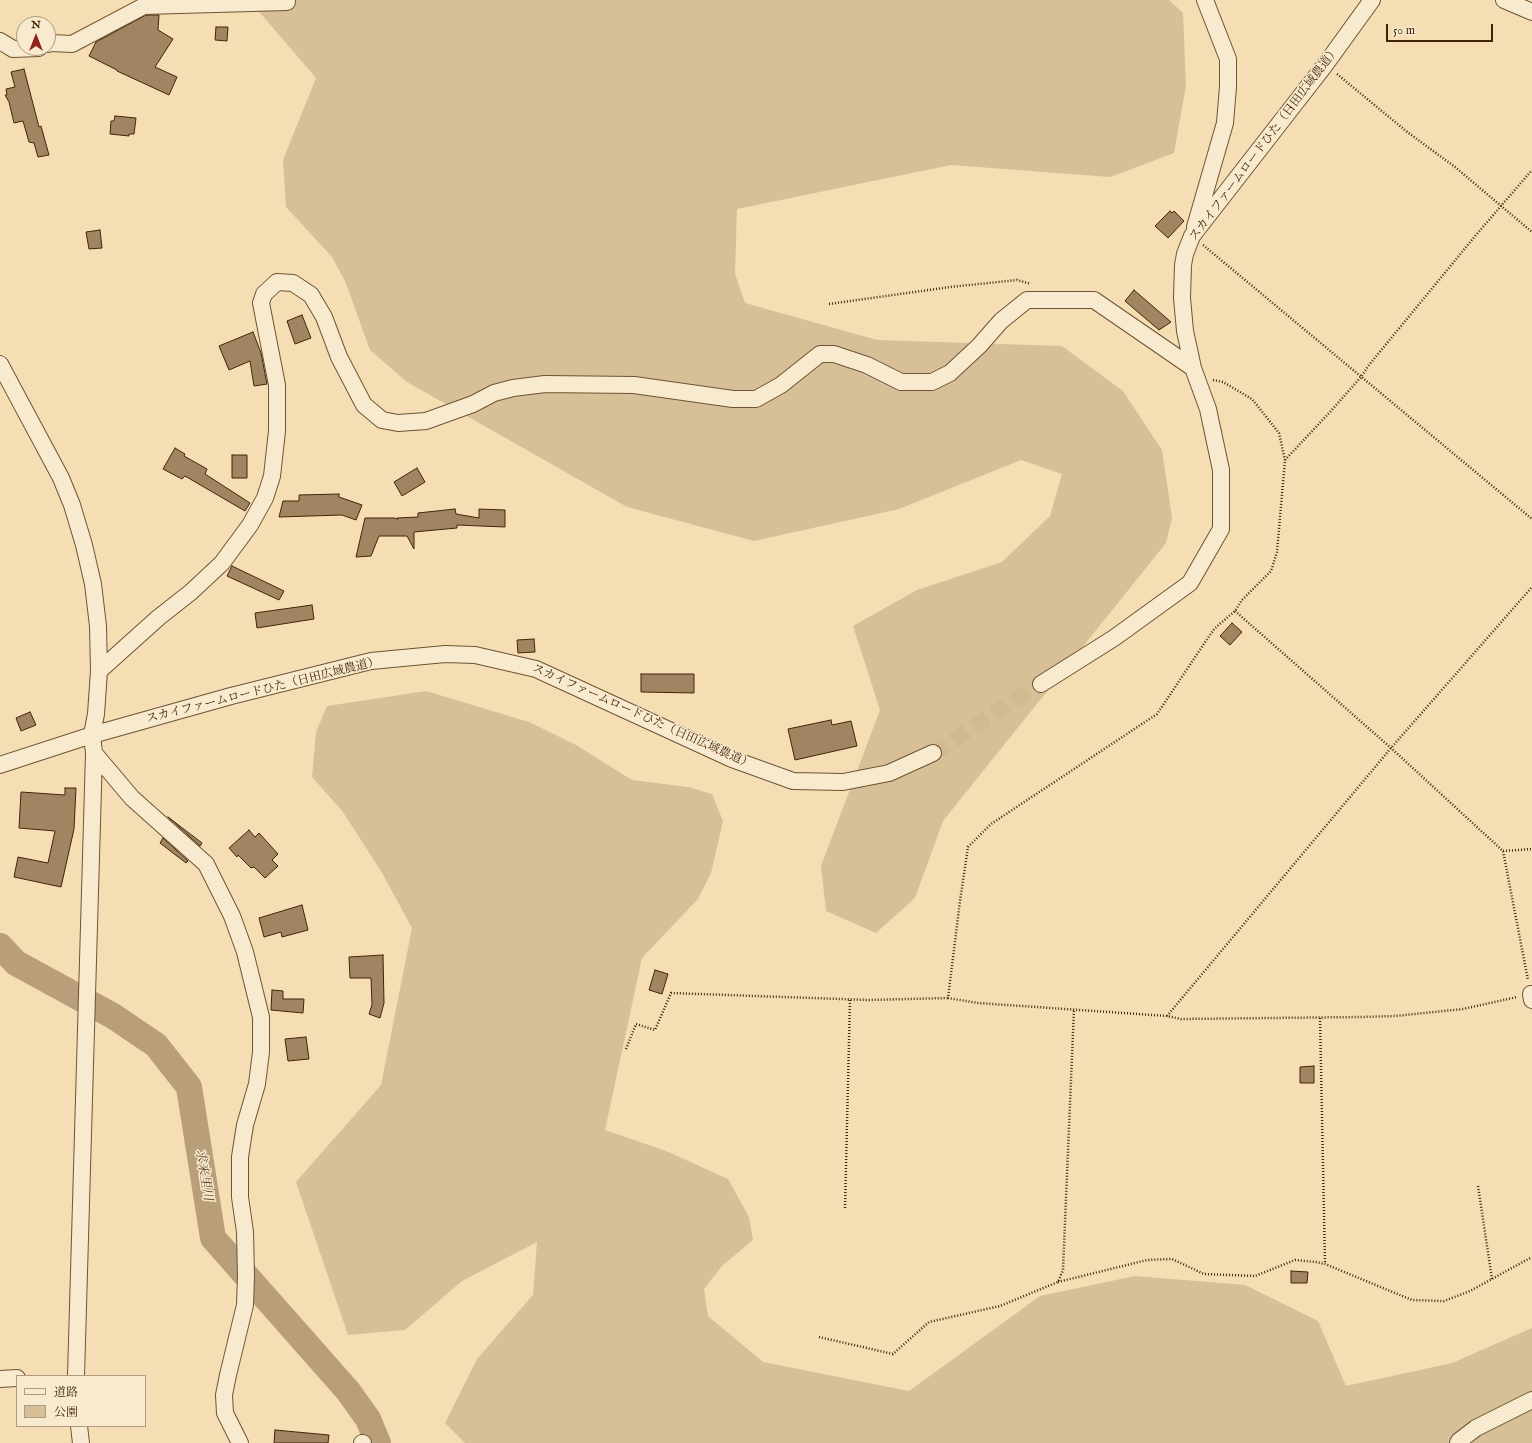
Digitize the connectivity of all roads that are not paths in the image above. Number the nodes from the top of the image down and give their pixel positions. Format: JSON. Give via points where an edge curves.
{"nodes":[{"id":1,"x":1205,"y":0,"type":"edge"},
{"id":2,"x":1372,"y":0,"type":"edge"},
{"id":3,"x":1504,"y":0,"type":"edge"},
{"id":4,"x":287,"y":2,"type":"dead end"},
{"id":5,"x":1532,"y":12,"type":"edge"},
{"id":6,"x":0,"y":41,"type":"edge"},
{"id":7,"x":56,"y":43,"type":"edge"},
{"id":8,"x":16,"y":49,"type":"edge"},
{"id":9,"x":1192,"y":236,"type":"junction"},
{"id":10,"x":0,"y":364,"type":"edge"},
{"id":11,"x":1195,"y":373,"type":"junction"},
{"id":12,"x":99,"y":671,"type":"junction"},
{"id":13,"x":1041,"y":684,"type":"tunnel mouth"},
{"id":14,"x":92,"y":735,"type":"junction"},
{"id":15,"x":94,"y":753,"type":"junction"},
{"id":16,"x":933,"y":753,"type":"tunnel mouth"},
{"id":17,"x":0,"y":765,"type":"edge"},
{"id":18,"x":76,"y":1375,"type":"edge"},
{"id":19,"x":16,"y":1378,"type":"edge"},
{"id":20,"x":0,"y":1379,"type":"edge"},
{"id":21,"x":1532,"y":1400,"type":"edge"},
{"id":22,"x":79,"y":1427,"type":"edge"},
{"id":23,"x":81,"y":1443,"type":"edge"},
{"id":24,"x":240,"y":1443,"type":"edge"},
{"id":25,"x":1458,"y":1443,"type":"edge"}],
"edges":[{"from":1,"to":9,"type":"street","via":[[1228,59],[1228,87],[1225,123]]},
{"from":2,"to":9,"type":"street","name":"スカイファームロードひた（日田広域農道）","via":[[1325,65]]},
{"from":3,"to":5,"type":"street"},
{"from":4,"to":7,"type":"street","via":[[144,6],[72,44]]},
{"from":6,"to":8,"type":"street"},
{"from":9,"to":11,"type":"street","name":"スカイファームロードひた（日田広域農道）","via":[[1183,265],[1182,298],[1185,331]]},
{"from":10,"to":12,"type":"street","via":[[61,478],[72,505],[92,584],[98,626]]},
{"from":11,"to":12,"type":"street","via":[[1094,300],[1027,300],[1001,321],[950,373],[932,382],[901,382],[867,365],[834,354],[820,354],[782,385],[756,398],[733,398],[634,385],[545,384],[494,393],[473,404],[426,421],[398,423],[382,420],[364,405],[339,357],[324,317],[310,295],[293,283],[277,282],[264,294],[261,303],[277,385],[277,431],[272,476],[265,498],[222,563]]},
{"from":11,"to":13,"type":"street","name":"スカイファームロードひた（日田広域農道）","via":[[1208,410],[1221,470],[1221,529],[1190,583],[1114,638]]},
{"from":12,"to":14,"type":"street"},
{"from":14,"to":15,"type":"street"},
{"from":14,"to":16,"type":"street","name":"スカイファームロードひた（日田広域農道）","via":[[371,660],[468,654],[536,669],[732,759],[793,781],[851,781],[890,773]]},
{"from":14,"to":17,"type":"street","name":"スカイファームロードひた（日田広域農道）"},
{"from":15,"to":18,"type":"street"},
{"from":15,"to":24,"type":"street","via":[[132,798],[206,864],[232,916],[245,952],[261,1017],[261,1052],[257,1084],[245,1125],[240,1157],[240,1197],[245,1232],[245,1305],[224,1395],[225,1413]]},
{"from":19,"to":20,"type":"street"},
{"from":21,"to":25,"type":"street","via":[[1476,1428]]},
{"from":22,"to":23,"type":"street"}]}
